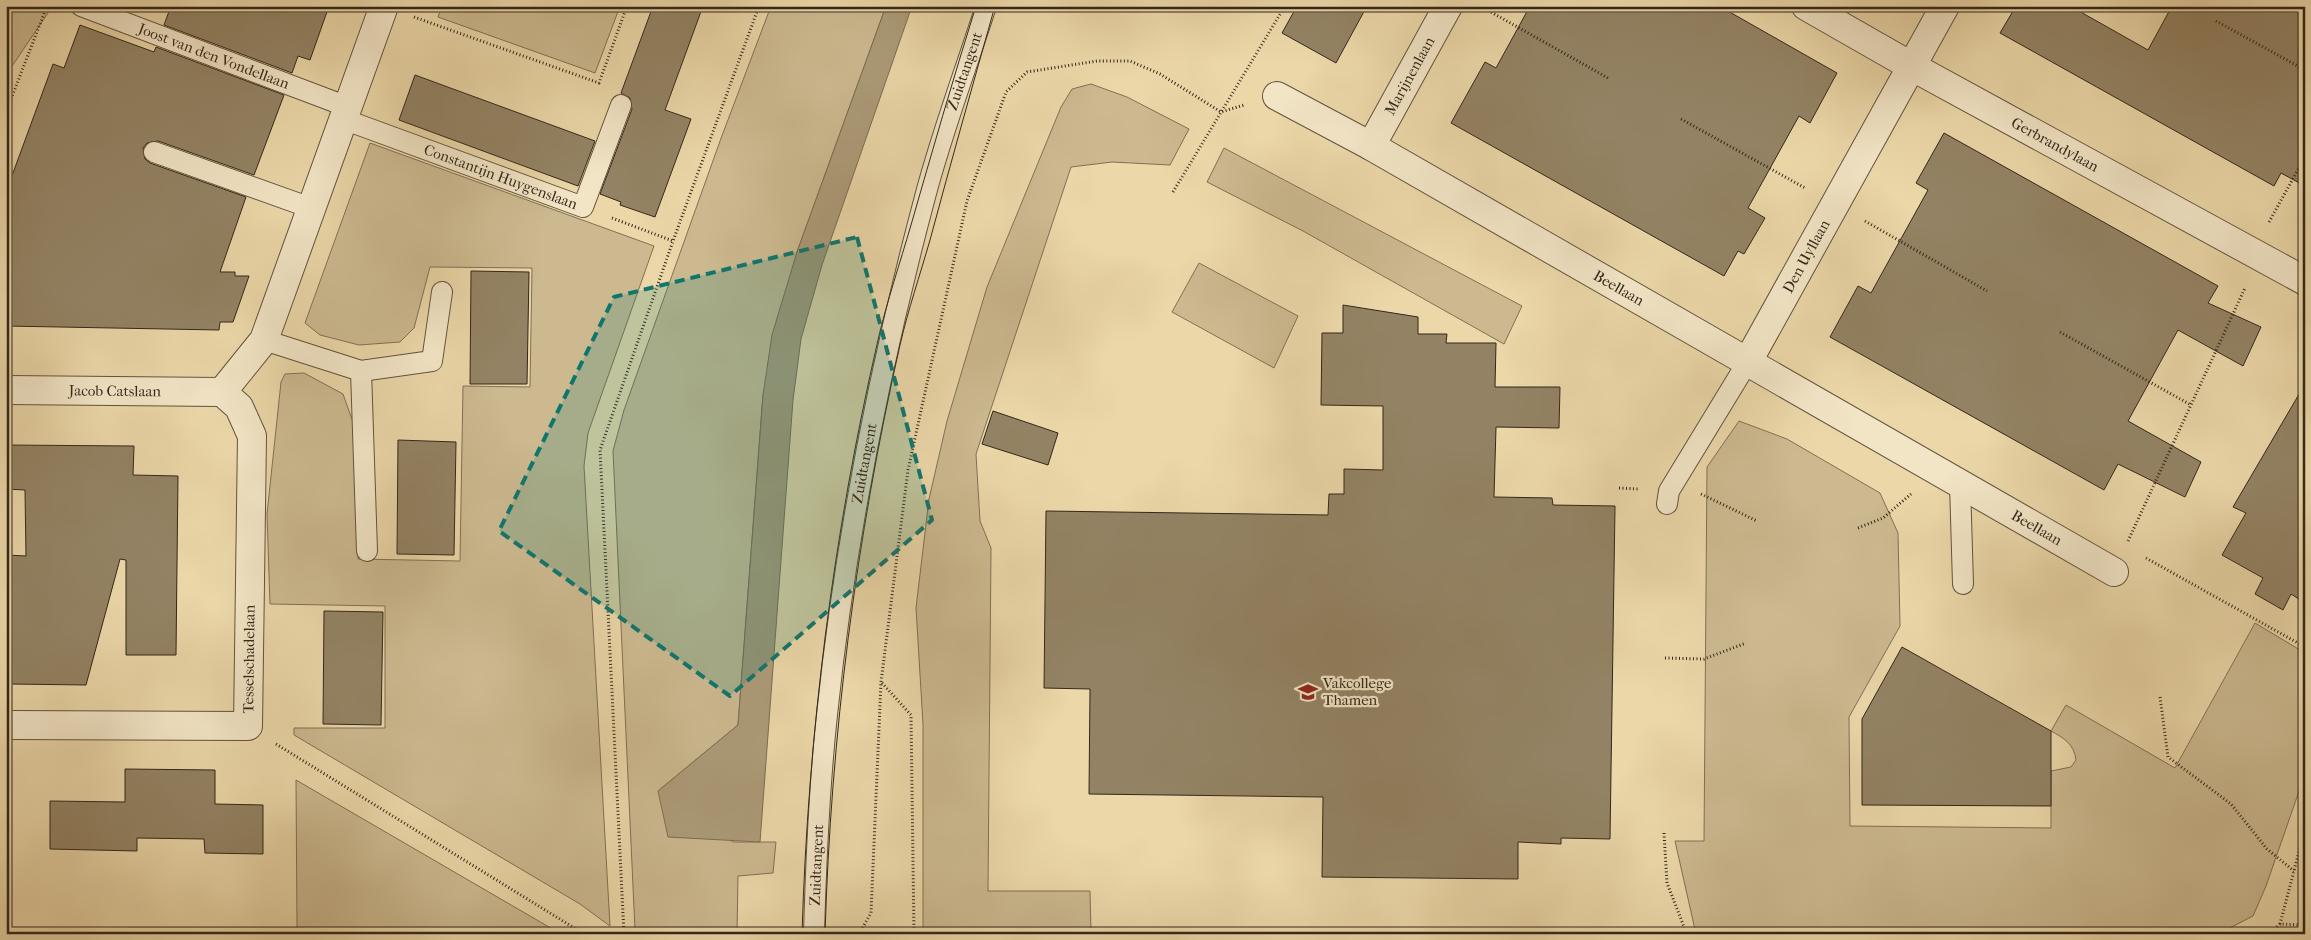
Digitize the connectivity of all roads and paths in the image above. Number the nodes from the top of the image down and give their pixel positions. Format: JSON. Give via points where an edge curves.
{"nodes":[{"id":1,"x":47,"y":6,"type":"edge"},
{"id":2,"x":82,"y":6,"type":"edge"},
{"id":3,"x":384,"y":6,"type":"edge"},
{"id":4,"x":627,"y":6,"type":"edge"},
{"id":5,"x":759,"y":6,"type":"edge"},
{"id":6,"x":986,"y":6,"type":"edge"},
{"id":7,"x":1285,"y":6,"type":"edge"},
{"id":8,"x":1448,"y":6,"type":"edge"},
{"id":9,"x":1481,"y":6,"type":"edge"},
{"id":10,"x":1806,"y":6,"type":"edge"},
{"id":11,"x":1945,"y":6,"type":"edge"},
{"id":12,"x":2216,"y":21,"type":"dead end"},
{"id":13,"x":1911,"y":66,"type":"junction"},
{"id":14,"x":2305,"y":70,"type":"edge"},
{"id":15,"x":1608,"y":78,"type":"dead end"},
{"id":16,"x":1277,"y":96,"type":"dead end"},
{"id":17,"x":621,"y":105,"type":"dead end"},
{"id":18,"x":6,"y":112,"type":"edge"},
{"id":19,"x":1221,"y":112,"type":"junction"},
{"id":20,"x":346,"y":113,"type":"junction"},
{"id":21,"x":1370,"y":146,"type":"junction"},
{"id":22,"x":154,"y":152,"type":"dead end"},
{"id":23,"x":2305,"y":157,"type":"edge"},
{"id":24,"x":1173,"y":192,"type":"dead end"},
{"id":25,"x":583,"y":207,"type":"junction"},
{"id":26,"x":311,"y":208,"type":"junction"},
{"id":27,"x":673,"y":241,"type":"junction"},
{"id":28,"x":2256,"y":253,"type":"junction"},
{"id":29,"x":2305,"y":281,"type":"edge"},
{"id":30,"x":442,"y":292,"type":"dead end"},
{"id":31,"x":2060,"y":332,"type":"dead end"},
{"id":32,"x":264,"y":340,"type":"junction"},
{"id":33,"x":1747,"y":363,"type":"junction"},
{"id":34,"x":361,"y":371,"type":"junction"},
{"id":35,"x":6,"y":390,"type":"edge"},
{"id":36,"x":222,"y":392,"type":"junction"},
{"id":37,"x":2191,"y":404,"type":"junction"},
{"id":38,"x":1949,"y":478,"type":"junction"},
{"id":39,"x":1675,"y":482,"type":"junction"},
{"id":40,"x":1667,"y":504,"type":"dead end"},
{"id":41,"x":1757,"y":521,"type":"dead end"},
{"id":42,"x":1858,"y":528,"type":"dead end"},
{"id":43,"x":2125,"y":547,"type":"dead end"},
{"id":44,"x":367,"y":551,"type":"dead end"},
{"id":45,"x":2142,"y":556,"type":"dead end"},
{"id":46,"x":2114,"y":572,"type":"dead end"},
{"id":47,"x":1963,"y":584,"type":"dead end"},
{"id":48,"x":1746,"y":643,"type":"dead end"},
{"id":49,"x":2305,"y":647,"type":"edge"},
{"id":50,"x":1666,"y":658,"type":"dead end"},
{"id":51,"x":881,"y":682,"type":"junction"},
{"id":52,"x":2160,"y":697,"type":"dead end"},
{"id":53,"x":6,"y":725,"type":"edge"},
{"id":54,"x":248,"y":726,"type":"junction"},
{"id":55,"x":2305,"y":829,"type":"edge"},
{"id":56,"x":1664,"y":833,"type":"dead end"},
{"id":57,"x":2294,"y":871,"type":"junction"},
{"id":58,"x":2280,"y":924,"type":"junction"},
{"id":59,"x":2305,"y":925,"type":"edge"},
{"id":60,"x":584,"y":934,"type":"edge"},
{"id":61,"x":624,"y":934,"type":"edge"},
{"id":62,"x":814,"y":934,"type":"edge"},
{"id":63,"x":859,"y":934,"type":"edge"},
{"id":64,"x":914,"y":934,"type":"edge"},
{"id":65,"x":1683,"y":934,"type":"edge"},
{"id":66,"x":2269,"y":934,"type":"edge"}],
"edges":[{"from":1,"to":18,"type":"path"},
{"from":2,"to":20,"type":"lane","name":"Joost van den Vondellaan"},
{"from":3,"to":4,"type":"path","via":[[599,83]]},
{"from":3,"to":20,"type":"street"},
{"from":5,"to":27,"type":"path"},
{"from":6,"to":62,"type":"lane","name":"Zuidtangent","via":[[926,194],[890,341],[861,486],[840,607],[827,715],[817,834]]},
{"from":7,"to":19,"type":"path"},
{"from":8,"to":21,"type":"street","name":"Marijnenlaan"},
{"from":9,"to":15,"type":"path"},
{"from":10,"to":13,"type":"street","name":"Gerbrandylaan"},
{"from":11,"to":13,"type":"street","name":"Den Uyllaan"},
{"from":12,"to":14,"type":"path"},
{"from":13,"to":28,"type":"street","name":"Gerbrandylaan"},
{"from":13,"to":33,"type":"street","name":"Den Uyllaan"},
{"from":16,"to":21,"type":"street","name":"Beellaan"},
{"from":17,"to":25,"type":"lane","name":"Constantijn Huygenslaan"},
{"from":19,"to":24,"type":"path"},
{"from":19,"to":51,"type":"path","via":[[1160,74],[1130,61],[1097,61],[1027,72],[1006,92],[967,201],[908,470]]},
{"from":20,"to":25,"type":"lane","name":"Constantijn Huygenslaan"},
{"from":20,"to":26,"type":"street"},
{"from":21,"to":33,"type":"street","name":"Beellaan"},
{"from":22,"to":26,"type":"lane"},
{"from":23,"to":28,"type":"path"},
{"from":25,"to":27,"type":"path"},
{"from":26,"to":32,"type":"street"},
{"from":27,"to":61,"type":"path","via":[[600,450]]},
{"from":28,"to":29,"type":"street","name":"Gerbrandylaan"},
{"from":28,"to":37,"type":"path"},
{"from":30,"to":34,"type":"lane","via":[[432,361]]},
{"from":31,"to":37,"type":"path"},
{"from":32,"to":34,"type":"lane"},
{"from":32,"to":36,"type":"street"},
{"from":33,"to":38,"type":"street","name":"Beellaan"},
{"from":33,"to":39,"type":"lane","name":"Den Uyllaan"},
{"from":34,"to":44,"type":"lane"},
{"from":35,"to":36,"type":"street","name":"Jacob Catslaan"},
{"from":36,"to":54,"type":"street","name":"Tesselschadelaan","via":[[239,407],[252,436]]},
{"from":37,"to":43,"type":"path"},
{"from":38,"to":42,"type":"path","via":[[1883,518]]},
{"from":38,"to":46,"type":"street","name":"Beellaan"},
{"from":38,"to":47,"type":"lane"},
{"from":39,"to":40,"type":"lane","name":"Den Uyllaan","via":[[1669,491]]},
{"from":39,"to":41,"type":"path"},
{"from":45,"to":49,"type":"path"},
{"from":48,"to":50,"type":"path","via":[[1704,660]]},
{"from":51,"to":63,"type":"path","via":[[871,913]]},
{"from":51,"to":64,"type":"path","via":[[910,715]]},
{"from":52,"to":57,"type":"path","via":[[2168,757],[2231,804],[2267,848]]},
{"from":53,"to":54,"type":"street","name":"Tesselschadelaan"},
{"from":54,"to":60,"type":"path"},
{"from":55,"to":57,"type":"path"},
{"from":56,"to":65,"type":"path","via":[[1667,883],[1684,927]]},
{"from":57,"to":58,"type":"path"},
{"from":58,"to":59,"type":"path"},
{"from":58,"to":66,"type":"path"}]}
